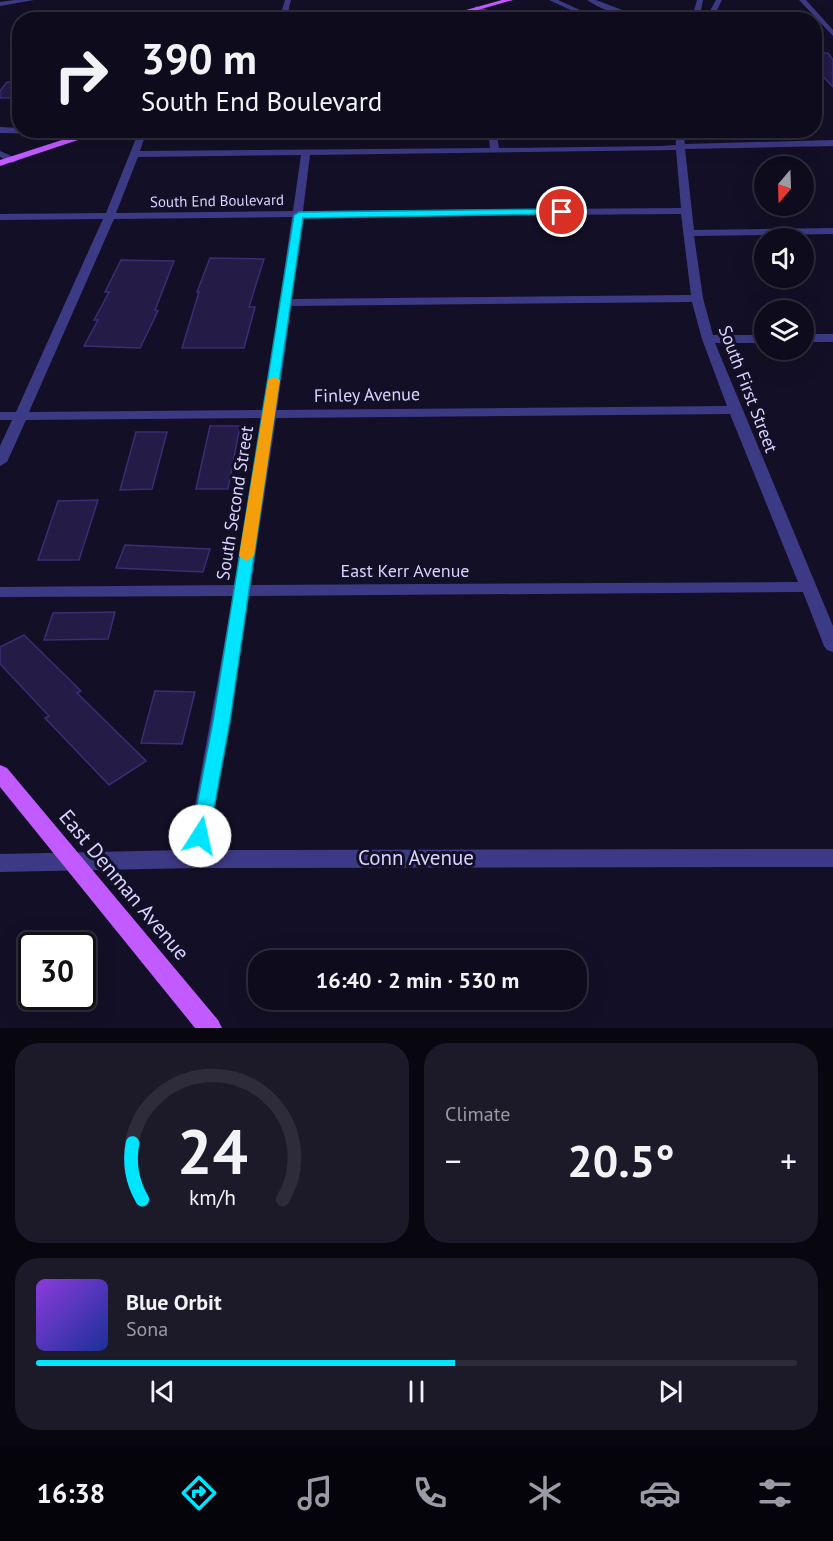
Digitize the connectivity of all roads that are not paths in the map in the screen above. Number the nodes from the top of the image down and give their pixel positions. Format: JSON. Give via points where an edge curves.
{"nodes":[{"id":1,"x":31,"y":0,"type":"edge"},
{"id":2,"x":510,"y":0,"type":"edge"},
{"id":3,"x":552,"y":0,"type":"edge"},
{"id":4,"x":590,"y":0,"type":"edge"},
{"id":5,"x":802,"y":0,"type":"edge"},
{"id":6,"x":700,"y":2,"type":"edge"},
{"id":7,"x":718,"y":3,"type":"edge"},
{"id":8,"x":0,"y":4,"type":"edge"},
{"id":9,"x":476,"y":8,"type":"junction"},
{"id":10,"x":461,"y":12,"type":"edge"},
{"id":11,"x":488,"y":12,"type":"edge"},
{"id":12,"x":579,"y":12,"type":"edge"},
{"id":13,"x":617,"y":12,"type":"edge"},
{"id":14,"x":815,"y":12,"type":"edge"},
{"id":15,"x":822,"y":19,"type":"edge"},
{"id":16,"x":833,"y":34,"type":"edge"},
{"id":17,"x":80,"y":138,"type":"edge"},
{"id":18,"x":140,"y":138,"type":"edge"},
{"id":19,"x":493,"y":138,"type":"edge"},
{"id":20,"x":679,"y":138,"type":"edge"},
{"id":21,"x":833,"y":143,"type":"edge"},
{"id":22,"x":680,"y":147,"type":"junction"},
{"id":23,"x":495,"y":150,"type":"junction"},
{"id":24,"x":306,"y":153,"type":"junction"},
{"id":25,"x":0,"y":154,"type":"edge"},
{"id":26,"x":133,"y":154,"type":"junction"},
{"id":27,"x":13,"y":159,"type":"junction"},
{"id":28,"x":0,"y":164,"type":"edge"},
{"id":29,"x":686,"y":211,"type":"junction"},
{"id":30,"x":299,"y":215,"type":"junction"},
{"id":31,"x":0,"y":217,"type":"edge"},
{"id":32,"x":109,"y":218,"type":"junction"},
{"id":33,"x":833,"y":231,"type":"edge"},
{"id":34,"x":689,"y":233,"type":"junction"},
{"id":35,"x":698,"y":298,"type":"junction"},
{"id":36,"x":285,"y":303,"type":"junction"},
{"id":37,"x":814,"y":338,"type":"edge"},
{"id":38,"x":833,"y":338,"type":"edge"},
{"id":39,"x":708,"y":339,"type":"junction"},
{"id":40,"x":754,"y":339,"type":"edge"},
{"id":41,"x":735,"y":410,"type":"junction"},
{"id":42,"x":270,"y":414,"type":"junction"},
{"id":43,"x":20,"y":415,"type":"junction"},
{"id":44,"x":0,"y":416,"type":"edge"},
{"id":45,"x":0,"y":462,"type":"edge"},
{"id":46,"x":810,"y":587,"type":"junction"},
{"id":47,"x":0,"y":592,"type":"edge"},
{"id":48,"x":241,"y":592,"type":"junction"},
{"id":49,"x":833,"y":646,"type":"edge"},
{"id":50,"x":0,"y":773,"type":"edge"},
{"id":51,"x":833,"y":858,"type":"edge"},
{"id":52,"x":196,"y":859,"type":"junction"},
{"id":53,"x":72,"y":861,"type":"junction"},
{"id":54,"x":0,"y":863,"type":"edge"},
{"id":55,"x":210,"y":1028,"type":"edge"}],
"edges":[{"from":1,"to":8,"type":"street"},
{"from":2,"to":9,"type":"main road"},
{"from":3,"to":12,"type":"street"},
{"from":4,"to":13,"type":"street"},
{"from":5,"to":14,"type":"street"},
{"from":6,"to":7,"type":"street"},
{"from":9,"to":10,"type":"main road"},
{"from":9,"to":11,"type":"street"},
{"from":15,"to":16,"type":"street"},
{"from":17,"to":27,"type":"main road"},
{"from":18,"to":26,"type":"street"},
{"from":19,"to":23,"type":"street"},
{"from":20,"to":22,"type":"street","name":"South First Street"},
{"from":21,"to":22,"type":"street"},
{"from":22,"to":23,"type":"street"},
{"from":22,"to":29,"type":"street","name":"South First Street"},
{"from":23,"to":24,"type":"street"},
{"from":24,"to":26,"type":"street"},
{"from":24,"to":30,"type":"street","name":"South Second Street"},
{"from":25,"to":27,"type":"street"},
{"from":26,"to":32,"type":"street"},
{"from":27,"to":28,"type":"main road"},
{"from":29,"to":30,"type":"street","name":"South End Boulevard"},
{"from":29,"to":34,"type":"street","name":"South First Street"},
{"from":30,"to":32,"type":"street","name":"South End Boulevard"},
{"from":30,"to":36,"type":"street","name":"South Second Street"},
{"from":31,"to":32,"type":"street","name":"South End Boulevard"},
{"from":32,"to":43,"type":"street"},
{"from":33,"to":34,"type":"street"},
{"from":34,"to":35,"type":"street","name":"South First Street"},
{"from":35,"to":36,"type":"street"},
{"from":35,"to":39,"type":"street","name":"South First Street"},
{"from":36,"to":42,"type":"street","name":"South Second Street"},
{"from":37,"to":38,"type":"street"},
{"from":39,"to":40,"type":"street"},
{"from":39,"to":41,"type":"street","name":"South First Street"},
{"from":41,"to":42,"type":"street","name":"Finley Avenue"},
{"from":41,"to":46,"type":"street","name":"South First Street"},
{"from":42,"to":43,"type":"street","name":"Finley Avenue"},
{"from":42,"to":48,"type":"street","name":"South Second Street"},
{"from":43,"to":44,"type":"street","name":"Finley Avenue"},
{"from":43,"to":45,"type":"street"},
{"from":46,"to":48,"type":"street","name":"East Kerr Avenue"},
{"from":46,"to":49,"type":"street","name":"South First Street"},
{"from":47,"to":48,"type":"street","name":"East Kerr Avenue"},
{"from":48,"to":52,"type":"street","name":"South Second Street"},
{"from":50,"to":53,"type":"main road","name":"East Denman Avenue"},
{"from":51,"to":52,"type":"street","name":"Conn Avenue"},
{"from":52,"to":53,"type":"street","name":"Conn Avenue"},
{"from":53,"to":54,"type":"street","name":"Conn Avenue"},
{"from":53,"to":55,"type":"main road","name":"East Denman Avenue"}]}
